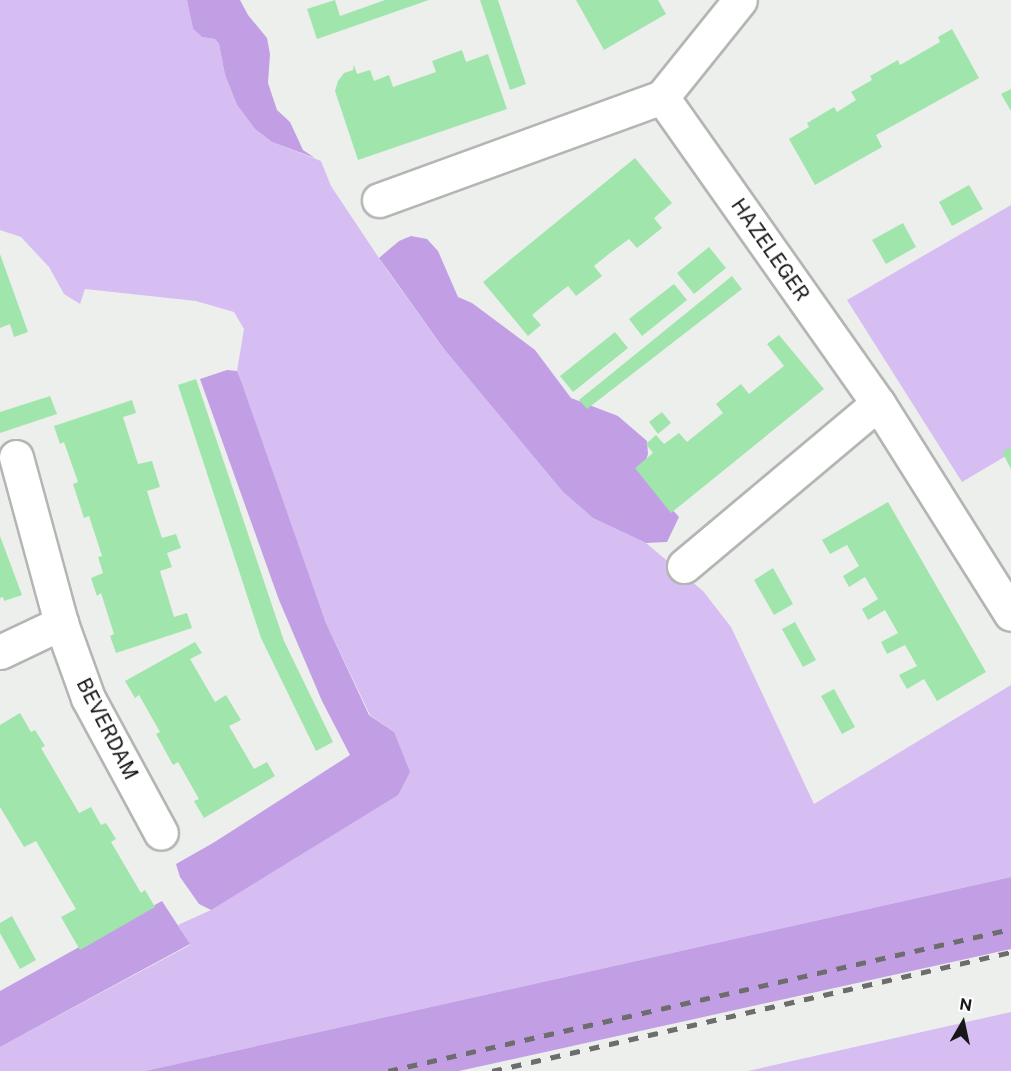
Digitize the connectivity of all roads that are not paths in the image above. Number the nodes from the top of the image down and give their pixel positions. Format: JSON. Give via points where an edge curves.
{"nodes":[{"id":1,"x":740,"y":0,"type":"edge"},
{"id":2,"x":662,"y":97,"type":"junction"},
{"id":3,"x":379,"y":200,"type":"dead end"},
{"id":4,"x":878,"y":403,"type":"junction"},
{"id":5,"x":16,"y":457,"type":"dead end"},
{"id":6,"x":684,"y":566,"type":"dead end"},
{"id":7,"x":1011,"y":615,"type":"edge"},
{"id":8,"x":61,"y":623,"type":"junction"},
{"id":9,"x":0,"y":652,"type":"edge"},
{"id":10,"x":161,"y":833,"type":"dead end"}],
"edges":[{"from":1,"to":2,"type":"street"},
{"from":2,"to":3,"type":"street"},
{"from":2,"to":4,"type":"street","name":"HAZELEGER"},
{"from":4,"to":6,"type":"street"},
{"from":4,"to":7,"type":"street","name":"HAZELEGER"},
{"from":5,"to":8,"type":"street","name":"BEVERDAM"},
{"from":8,"to":9,"type":"street"},
{"from":8,"to":10,"type":"street","name":"BEVERDAM","via":[[87,698]]}]}
